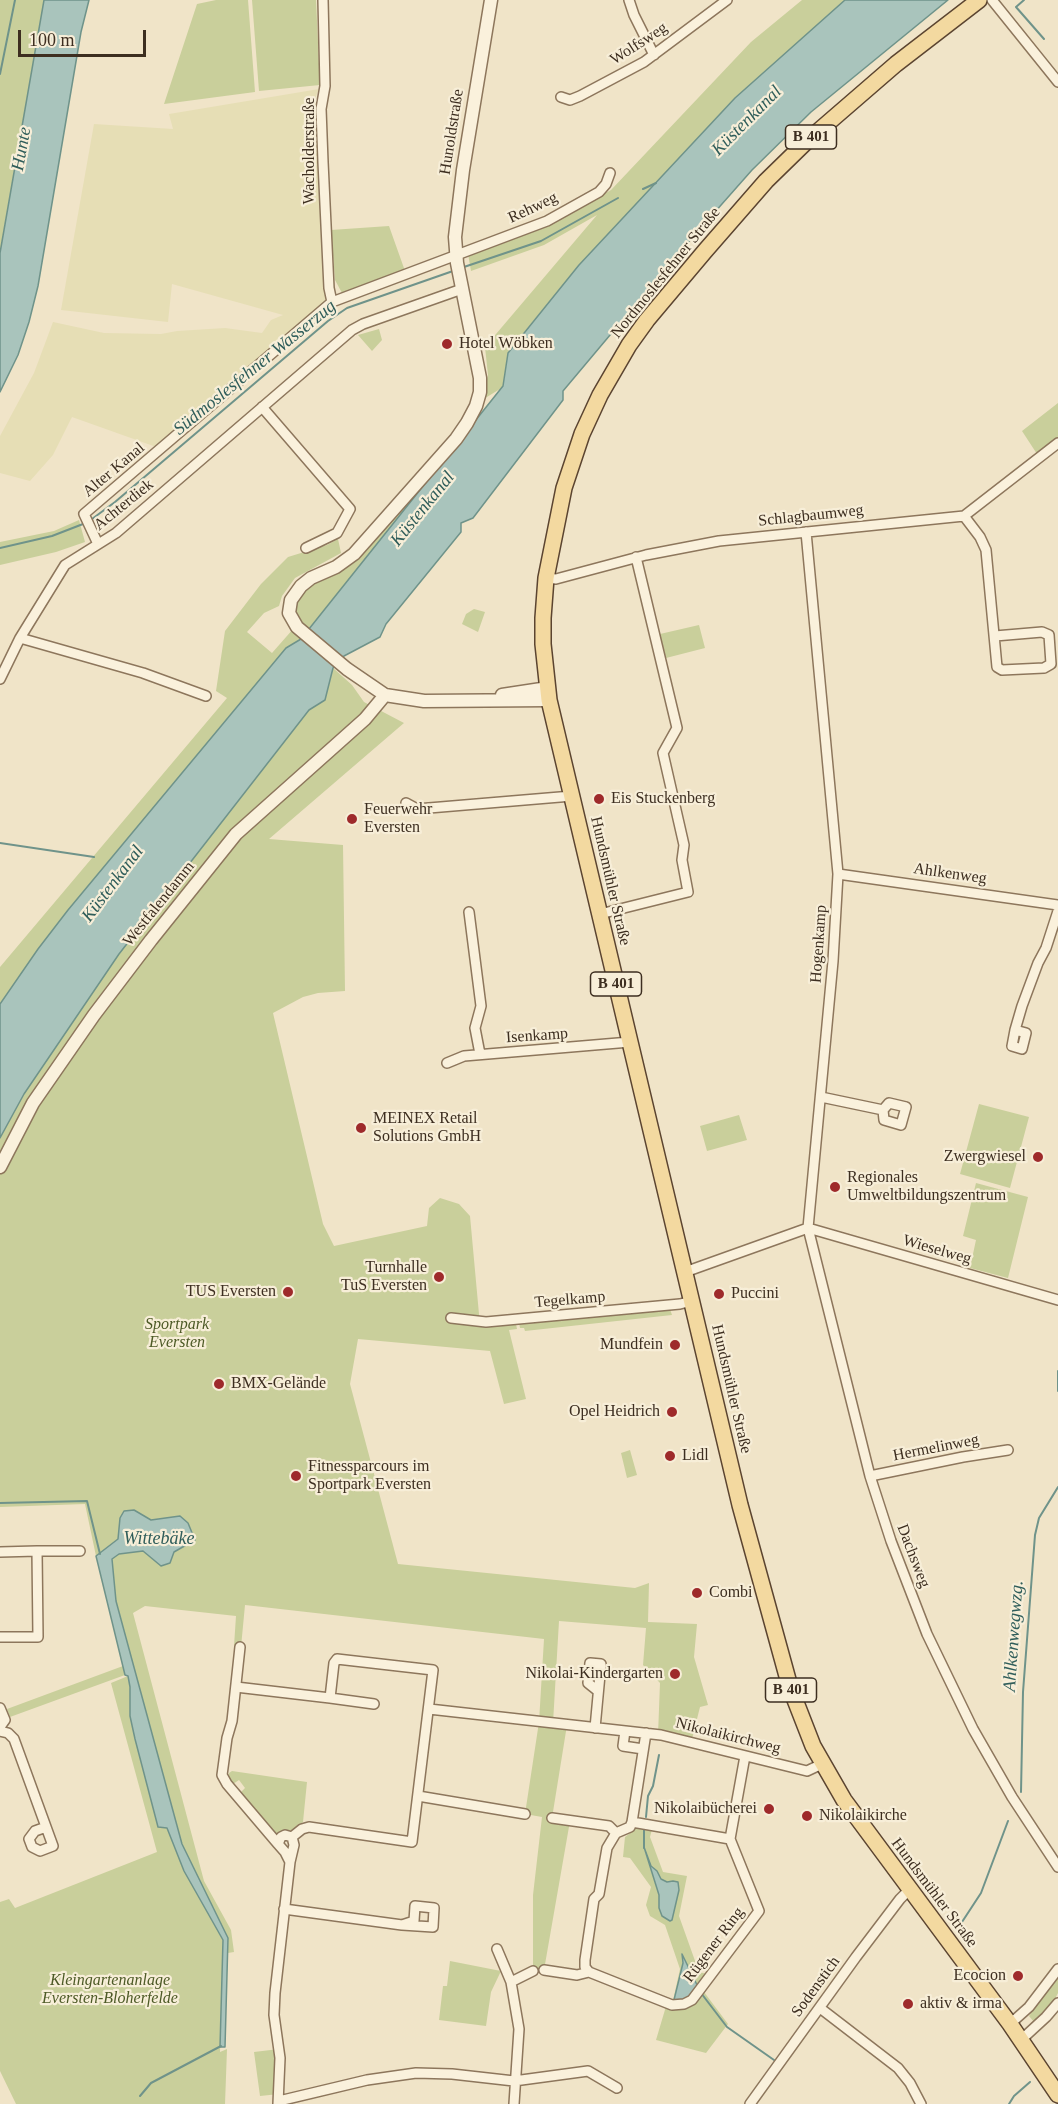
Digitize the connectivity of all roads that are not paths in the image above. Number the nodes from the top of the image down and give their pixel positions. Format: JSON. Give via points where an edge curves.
{"nodes":[{"id":1,"x":323,"y":0,"type":"edge"},
{"id":2,"x":491,"y":0,"type":"edge"},
{"id":3,"x":629,"y":0,"type":"edge"},
{"id":4,"x":727,"y":0,"type":"edge"},
{"id":5,"x":979,"y":0,"type":"edge"},
{"id":6,"x":992,"y":0,"type":"edge"},
{"id":7,"x":654,"y":55,"type":"junction"},
{"id":8,"x":1058,"y":82,"type":"edge"},
{"id":9,"x":561,"y":97,"type":"dead end"},
{"id":10,"x":610,"y":173,"type":"dead end"},
{"id":11,"x":459,"y":271,"type":"junction"},
{"id":12,"x":332,"y":302,"type":"junction"},
{"id":13,"x":262,"y":407,"type":"junction"},
{"id":14,"x":1058,"y":442,"type":"edge"},
{"id":15,"x":964,"y":516,"type":"junction"},
{"id":16,"x":806,"y":532,"type":"junction"},
{"id":17,"x":98,"y":544,"type":"junction"},
{"id":18,"x":306,"y":548,"type":"dead end"},
{"id":19,"x":636,"y":557,"type":"junction"},
{"id":20,"x":546,"y":578,"type":"junction"},
{"id":21,"x":995,"y":636,"type":"junction"},
{"id":22,"x":20,"y":638,"type":"junction"},
{"id":23,"x":0,"y":679,"type":"edge"},
{"id":24,"x":549,"y":694,"type":"junction"},
{"id":25,"x":385,"y":695,"type":"junction"},
{"id":26,"x":206,"y":696,"type":"dead end"},
{"id":27,"x":572,"y":796,"type":"junction"},
{"id":28,"x":406,"y":803,"type":"dead end"},
{"id":29,"x":838,"y":874,"type":"junction"},
{"id":30,"x":1058,"y":905,"type":"edge"},
{"id":31,"x":1058,"y":911,"type":"edge"},
{"id":32,"x":469,"y":912,"type":"dead end"},
{"id":33,"x":600,"y":914,"type":"junction"},
{"id":34,"x":1015,"y":1030,"type":"dead end"},
{"id":35,"x":630,"y":1042,"type":"junction"},
{"id":36,"x":480,"y":1054,"type":"junction"},
{"id":37,"x":447,"y":1063,"type":"dead end"},
{"id":38,"x":821,"y":1097,"type":"junction"},
{"id":39,"x":883,"y":1110,"type":"dead end"},
{"id":40,"x":0,"y":1167,"type":"edge"},
{"id":41,"x":808,"y":1228,"type":"junction"},
{"id":42,"x":685,"y":1272,"type":"junction"},
{"id":43,"x":1058,"y":1300,"type":"edge"},
{"id":44,"x":692,"y":1301,"type":"junction"},
{"id":45,"x":451,"y":1318,"type":"dead end"},
{"id":46,"x":1008,"y":1450,"type":"dead end"},
{"id":47,"x":870,"y":1476,"type":"junction"},
{"id":48,"x":0,"y":1551,"type":"edge"},
{"id":49,"x":37,"y":1551,"type":"junction"},
{"id":50,"x":80,"y":1551,"type":"dead end"},
{"id":51,"x":0,"y":1637,"type":"edge"},
{"id":52,"x":240,"y":1647,"type":"dead end"},
{"id":53,"x":236,"y":1688,"type":"junction"},
{"id":54,"x":598,"y":1690,"type":"dead end"},
{"id":55,"x":330,"y":1698,"type":"junction"},
{"id":56,"x":374,"y":1704,"type":"dead end"},
{"id":57,"x":0,"y":1708,"type":"edge"},
{"id":58,"x":429,"y":1709,"type":"junction"},
{"id":59,"x":595,"y":1728,"type":"junction"},
{"id":60,"x":0,"y":1729,"type":"edge"},
{"id":61,"x":625,"y":1731,"type":"junction"},
{"id":62,"x":646,"y":1733,"type":"junction"},
{"id":63,"x":643,"y":1749,"type":"junction"},
{"id":64,"x":745,"y":1756,"type":"junction"},
{"id":65,"x":822,"y":1764,"type":"junction"},
{"id":66,"x":418,"y":1797,"type":"junction"},
{"id":67,"x":525,"y":1814,"type":"dead end"},
{"id":68,"x":552,"y":1818,"type":"dead end"},
{"id":69,"x":633,"y":1822,"type":"junction"},
{"id":70,"x":46,"y":1827,"type":"dead end"},
{"id":71,"x":616,"y":1833,"type":"junction"},
{"id":72,"x":292,"y":1837,"type":"junction"},
{"id":73,"x":730,"y":1839,"type":"junction"},
{"id":74,"x":278,"y":1844,"type":"junction"},
{"id":75,"x":290,"y":1862,"type":"junction"},
{"id":76,"x":1058,"y":1867,"type":"edge"},
{"id":77,"x":909,"y":1890,"type":"junction"},
{"id":78,"x":284,"y":1909,"type":"junction"},
{"id":79,"x":402,"y":1925,"type":"dead end"},
{"id":80,"x":497,"y":1949,"type":"dead end"},
{"id":81,"x":1058,"y":1969,"type":"edge"},
{"id":82,"x":544,"y":1970,"type":"dead end"},
{"id":83,"x":533,"y":1971,"type":"dead end"},
{"id":84,"x":589,"y":1972,"type":"junction"},
{"id":85,"x":511,"y":1982,"type":"junction"},
{"id":86,"x":1058,"y":2003,"type":"edge"},
{"id":87,"x":820,"y":2008,"type":"junction"},
{"id":88,"x":1010,"y":2024,"type":"junction"},
{"id":89,"x":1021,"y":2040,"type":"junction"},
{"id":90,"x":514,"y":2081,"type":"junction"},
{"id":91,"x":617,"y":2088,"type":"dead end"},
{"id":92,"x":1058,"y":2095,"type":"edge"},
{"id":93,"x":278,"y":2102,"type":"edge"},
{"id":94,"x":514,"y":2104,"type":"edge"},
{"id":95,"x":750,"y":2104,"type":"edge"},
{"id":96,"x":921,"y":2104,"type":"edge"}],
"edges":[{"from":1,"to":12,"type":"street","name":"Wacholderstraße","via":[[326,86],[321,109]]},
{"from":2,"to":11,"type":"street","name":"Hunoldstraße","via":[[458,199],[455,237]]},
{"from":3,"to":7,"type":"street"},
{"from":4,"to":7,"type":"street","name":"Wolfsweg"},
{"from":5,"to":20,"type":"main road","name":"Nordmoslesfehner Straße","number":"B 401","via":[[888,70],[807,141],[766,181],[647,320],[614,370],[582,434],[564,488]]},
{"from":6,"to":8,"type":"street"},
{"from":7,"to":9,"type":"street","name":"Wolfsweg","via":[[586,93],[570,100]]},
{"from":10,"to":11,"type":"street","name":"Rehweg","via":[[599,192]]},
{"from":11,"to":12,"type":"street","name":"Alter Kanal","via":[[405,276]]},
{"from":11,"to":13,"type":"street","name":"Achterdiek","via":[[352,330]]},
{"from":11,"to":25,"type":"street","via":[[480,378],[476,406],[456,439],[354,554],[311,578],[291,600],[289,613],[297,627],[346,669]]},
{"from":12,"to":17,"type":"street","name":"Alter Kanal","via":[[84,514]]},
{"from":13,"to":17,"type":"street","name":"Achterdiek","via":[[116,533]]},
{"from":13,"to":18,"type":"street","via":[[350,509],[337,534]]},
{"from":14,"to":15,"type":"street"},
{"from":15,"to":16,"type":"street","name":"Schlagbaumweg"},
{"from":15,"to":21,"type":"street","via":[[986,550]]},
{"from":16,"to":19,"type":"street","name":"Schlagbaumweg","via":[[718,541]]},
{"from":16,"to":29,"type":"street","name":"Hogenkamp"},
{"from":17,"to":22,"type":"street","name":"Achterdiek","via":[[65,565]]},
{"from":19,"to":20,"type":"street","name":"Schlagbaumweg","via":[[556,579]]},
{"from":19,"to":33,"type":"street","via":[[677,728],[663,753],[684,845],[682,860],[688,892]]},
{"from":20,"to":24,"type":"main road","name":"Nordmoslesfehner Straße","number":"B 401","via":[[543,644]]},
{"from":21,"to":21,"type":"street","via":[[997,666],[1002,670],[1044,668],[1051,664],[1049,635],[1042,632]]},
{"from":22,"to":23,"type":"street","name":"Achterdiek"},
{"from":22,"to":26,"type":"street","via":[[143,673]]},
{"from":24,"to":25,"type":"street","via":[[468,701],[424,701]]},
{"from":24,"to":27,"type":"main road","name":"Hundsmühler Straße","number":"B 401"},
{"from":25,"to":40,"type":"street","name":"Westfalendamm","via":[[365,719],[236,834],[94,1015],[33,1103]]},
{"from":27,"to":28,"type":"street","via":[[417,809]]},
{"from":27,"to":33,"type":"main road","name":"Hundsmühler Straße","number":"B 401"},
{"from":29,"to":30,"type":"street","name":"Ahlkenweg"},
{"from":29,"to":38,"type":"street","name":"Hogenkamp"},
{"from":31,"to":34,"type":"street"},
{"from":32,"to":36,"type":"street","via":[[481,1006],[475,1028]]},
{"from":33,"to":35,"type":"main road","name":"Hundsmühler Straße","number":"B 401"},
{"from":35,"to":36,"type":"street","name":"Isenkamp"},
{"from":35,"to":42,"type":"main road","name":"Hundsmühler Straße","number":"B 401"},
{"from":36,"to":37,"type":"street","name":"Isenkamp"},
{"from":38,"to":39,"type":"street"},
{"from":38,"to":41,"type":"street","name":"Hogenkamp"},
{"from":41,"to":42,"type":"street"},
{"from":41,"to":43,"type":"street","name":"Wieselweg"},
{"from":41,"to":47,"type":"street","name":"Dachsweg"},
{"from":42,"to":44,"type":"main road","name":"Hundsmühler Straße","number":"B 401"},
{"from":44,"to":45,"type":"street","name":"Tegelkamp","via":[[486,1322]]},
{"from":44,"to":65,"type":"main road","name":"Hundsmühler Straße","number":"B 401","via":[[783,1666]]},
{"from":46,"to":47,"type":"street","name":"Hermelinweg"},
{"from":47,"to":76,"type":"street","name":"Dachsweg","via":[[927,1634],[979,1739]]},
{"from":48,"to":49,"type":"street"},
{"from":49,"to":50,"type":"street"},
{"from":49,"to":51,"type":"street","via":[[38,1637]]},
{"from":52,"to":53,"type":"street"},
{"from":53,"to":55,"type":"street"},
{"from":53,"to":74,"type":"street","via":[[222,1775]]},
{"from":54,"to":59,"type":"street"},
{"from":55,"to":56,"type":"street"},
{"from":55,"to":58,"type":"street","via":[[334,1663],[347,1659],[433,1670]]},
{"from":57,"to":60,"type":"street","via":[[5,1720]]},
{"from":58,"to":59,"type":"street","name":"Nikolaikirchweg"},
{"from":58,"to":66,"type":"street"},
{"from":59,"to":61,"type":"street","name":"Nikolaikirchweg"},
{"from":60,"to":70,"type":"street","via":[[14,1739]]},
{"from":61,"to":62,"type":"street","name":"Nikolaikirchweg"},
{"from":61,"to":63,"type":"street","via":[[623,1746]]},
{"from":62,"to":63,"type":"street"},
{"from":62,"to":64,"type":"street","name":"Nikolaikirchweg"},
{"from":63,"to":69,"type":"street"},
{"from":64,"to":65,"type":"street","name":"Nikolaikirchweg","via":[[807,1771]]},
{"from":64,"to":73,"type":"street"},
{"from":65,"to":77,"type":"main road","name":"Hundsmühler Straße","number":"B 401"},
{"from":66,"to":67,"type":"street"},
{"from":66,"to":72,"type":"street","via":[[411,1842],[309,1827]]},
{"from":68,"to":71,"type":"street","via":[[609,1826]]},
{"from":69,"to":71,"type":"street"},
{"from":69,"to":73,"type":"street"},
{"from":71,"to":84,"type":"street","via":[[607,1848],[599,1894],[594,1899],[585,1960]]},
{"from":72,"to":74,"type":"street","via":[[281,1837]]},
{"from":72,"to":75,"type":"street"},
{"from":73,"to":84,"type":"street","name":"Rügener Ring","via":[[759,1911],[692,2000],[672,2005]]},
{"from":74,"to":75,"type":"street"},
{"from":75,"to":78,"type":"street"},
{"from":77,"to":87,"type":"street","name":"Sodenstich"},
{"from":77,"to":88,"type":"main road","name":"Hundsmühler Straße","number":"B 401"},
{"from":78,"to":79,"type":"street"},
{"from":78,"to":93,"type":"street","via":[[274,2015],[280,2058]]},
{"from":80,"to":85,"type":"street"},
{"from":81,"to":88,"type":"street","via":[[1029,2007]]},
{"from":82,"to":84,"type":"street","name":"Rügener Ring","via":[[577,1975]]},
{"from":83,"to":85,"type":"street"},
{"from":85,"to":90,"type":"street","via":[[519,2029]]},
{"from":86,"to":89,"type":"street"},
{"from":87,"to":95,"type":"street","name":"Sodenstich"},
{"from":87,"to":96,"type":"street","via":[[898,2068]]},
{"from":88,"to":89,"type":"main road","name":"Hundsmühler Straße","number":"B 401"},
{"from":89,"to":92,"type":"main road","name":"Hundsmühler Straße","number":"B 401"},
{"from":90,"to":91,"type":"street","via":[[588,2071]]},
{"from":90,"to":93,"type":"street","via":[[452,2074],[400,2074]]},
{"from":90,"to":94,"type":"street"}]}
